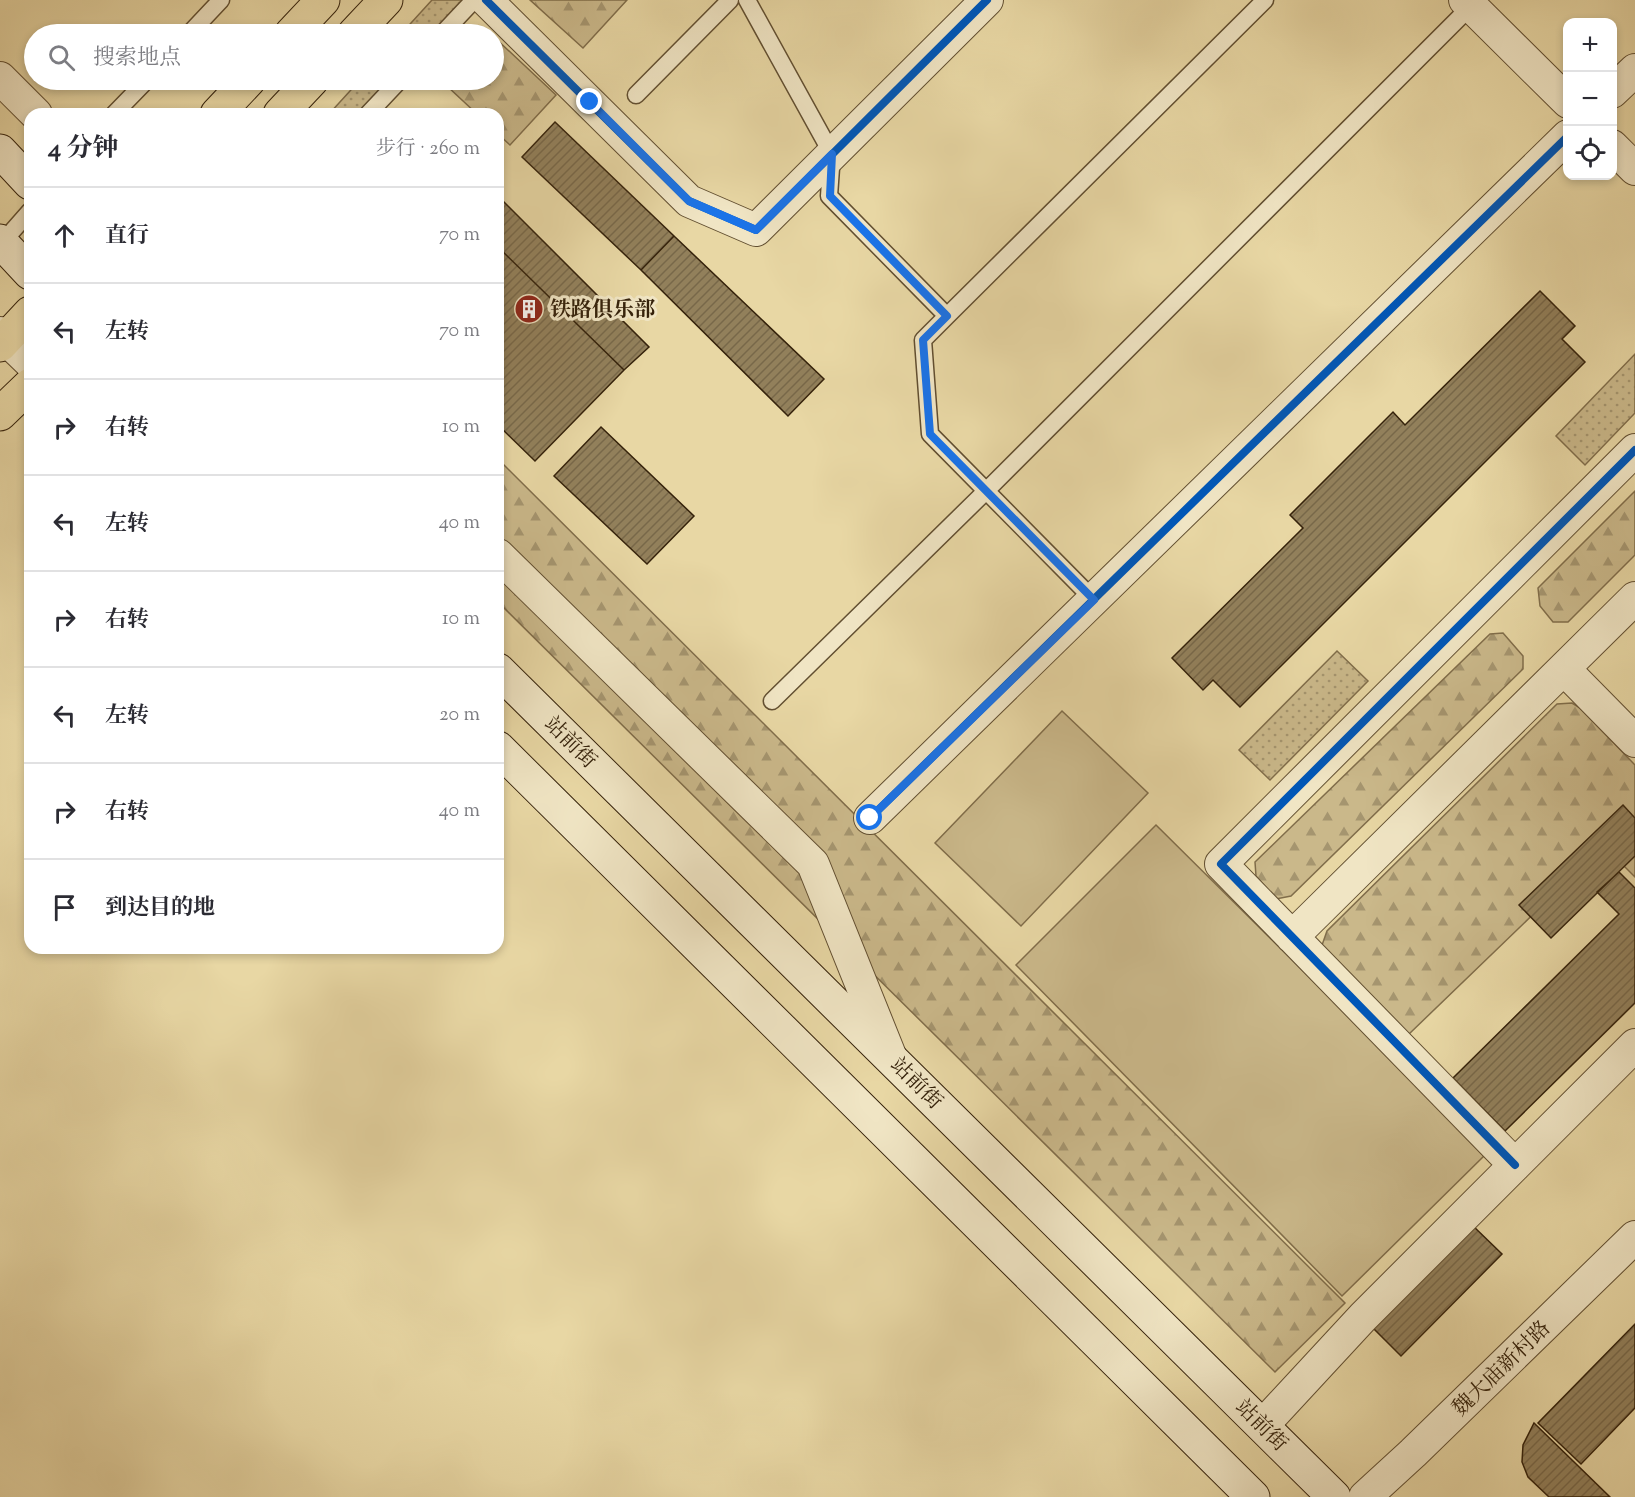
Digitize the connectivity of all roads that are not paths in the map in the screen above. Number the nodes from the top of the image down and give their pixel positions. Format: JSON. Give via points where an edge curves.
{"nodes":[{"id":1,"x":221,"y":0,"type":"edge"},
{"id":2,"x":323,"y":0,"type":"edge"},
{"id":3,"x":386,"y":0,"type":"edge"},
{"id":4,"x":474,"y":0,"type":"edge"},
{"id":5,"x":486,"y":0,"type":"edge"},
{"id":6,"x":730,"y":0,"type":"edge"},
{"id":7,"x":747,"y":0,"type":"edge"},
{"id":8,"x":987,"y":0,"type":"edge"},
{"id":9,"x":1265,"y":0,"type":"edge"},
{"id":10,"x":1471,"y":2,"type":"edge"},
{"id":11,"x":198,"y":24,"type":"edge"},
{"id":12,"x":300,"y":24,"type":"edge"},
{"id":13,"x":363,"y":24,"type":"edge"},
{"id":14,"x":451,"y":24,"type":"edge"},
{"id":15,"x":1635,"y":70,"type":"edge"},
{"id":16,"x":0,"y":78,"type":"edge"},
{"id":17,"x":1617,"y":87,"type":"edge"},
{"id":18,"x":137,"y":90,"type":"edge"},
{"id":19,"x":240,"y":90,"type":"edge"},
{"id":20,"x":303,"y":90,"type":"edge"},
{"id":21,"x":391,"y":90,"type":"edge"},
{"id":22,"x":636,"y":95,"type":"dead end"},
{"id":23,"x":1563,"y":97,"type":"edge"},
{"id":24,"x":30,"y":108,"type":"edge"},
{"id":25,"x":120,"y":108,"type":"edge"},
{"id":26,"x":223,"y":108,"type":"edge"},
{"id":27,"x":286,"y":108,"type":"edge"},
{"id":28,"x":374,"y":108,"type":"edge"},
{"id":29,"x":1563,"y":141,"type":"edge"},
{"id":30,"x":0,"y":151,"type":"edge"},
{"id":31,"x":1617,"y":151,"type":"edge"},
{"id":32,"x":832,"y":154,"type":"junction"},
{"id":33,"x":1635,"y":169,"type":"edge"},
{"id":34,"x":24,"y":177,"type":"edge"},
{"id":35,"x":24,"y":218,"type":"edge"},
{"id":36,"x":1,"y":243,"type":"edge"},
{"id":37,"x":24,"y":267,"type":"edge"},
{"id":38,"x":947,"y":316,"type":"junction"},
{"id":39,"x":24,"y":319,"type":"edge"},
{"id":40,"x":2,"y":339,"type":"edge"},
{"id":41,"x":24,"y":357,"type":"edge"},
{"id":42,"x":24,"y":391,"type":"edge"},
{"id":43,"x":0,"y":414,"type":"edge"},
{"id":44,"x":1635,"y":450,"type":"edge"},
{"id":45,"x":986,"y":491,"type":"junction"},
{"id":46,"x":504,"y":561,"type":"edge"},
{"id":47,"x":1635,"y":598,"type":"edge"},
{"id":48,"x":1094,"y":600,"type":"junction"},
{"id":49,"x":1564,"y":669,"type":"junction"},
{"id":50,"x":504,"y":676,"type":"edge"},
{"id":51,"x":772,"y":701,"type":"dead end"},
{"id":52,"x":1635,"y":741,"type":"edge"},
{"id":53,"x":504,"y":754,"type":"edge"},
{"id":54,"x":870,"y":818,"type":"dead end"},
{"id":55,"x":1292,"y":937,"type":"junction"},
{"id":56,"x":1635,"y":1045,"type":"edge"},
{"id":57,"x":891,"y":1058,"type":"junction"},
{"id":58,"x":1515,"y":1165,"type":"junction"},
{"id":59,"x":1635,"y":1237,"type":"edge"},
{"id":60,"x":1263,"y":1425,"type":"junction"},
{"id":61,"x":1253,"y":1497,"type":"edge"},
{"id":62,"x":1334,"y":1497,"type":"edge"},
{"id":63,"x":1365,"y":1497,"type":"edge"}],
"edges":[{"from":1,"to":11,"type":"lane"},
{"from":2,"to":12,"type":"main road"},
{"from":3,"to":13,"type":"main road"},
{"from":4,"to":14,"type":"lane"},
{"from":5,"to":32,"type":"street","via":[[689,201],[756,230]]},
{"from":6,"to":22,"type":"lane"},
{"from":7,"to":32,"type":"lane"},
{"from":8,"to":32,"type":"street"},
{"from":9,"to":38,"type":"lane"},
{"from":10,"to":23,"type":"street"},
{"from":10,"to":45,"type":"lane"},
{"from":15,"to":17,"type":"street"},
{"from":16,"to":24,"type":"street"},
{"from":18,"to":25,"type":"lane"},
{"from":19,"to":26,"type":"main road"},
{"from":20,"to":27,"type":"main road"},
{"from":21,"to":28,"type":"lane"},
{"from":29,"to":48,"type":"street"},
{"from":30,"to":34,"type":"main road"},
{"from":31,"to":33,"type":"street"},
{"from":32,"to":38,"type":"lane","via":[[830,196]]},
{"from":35,"to":36,"type":"lane"},
{"from":36,"to":37,"type":"main road"},
{"from":38,"to":45,"type":"lane","via":[[923,340],[930,434]]},
{"from":39,"to":40,"type":"main road"},
{"from":40,"to":41,"type":"street"},
{"from":42,"to":43,"type":"main road"},
{"from":44,"to":55,"type":"street","via":[[1221,864]]},
{"from":45,"to":48,"type":"lane"},
{"from":45,"to":51,"type":"lane"},
{"from":46,"to":57,"type":"street","via":[[813,864]]},
{"from":47,"to":49,"type":"street"},
{"from":48,"to":54,"type":"street"},
{"from":49,"to":52,"type":"street"},
{"from":49,"to":55,"type":"street"},
{"from":50,"to":57,"type":"main road","name":"站前街"},
{"from":53,"to":61,"type":"main road"},
{"from":55,"to":58,"type":"street"},
{"from":56,"to":58,"type":"street"},
{"from":57,"to":60,"type":"main road","name":"站前街"},
{"from":58,"to":60,"type":"street","via":[[1363,1317]]},
{"from":59,"to":63,"type":"street","name":"魏大庙新村路"},
{"from":60,"to":62,"type":"main road","name":"站前街"}]}
